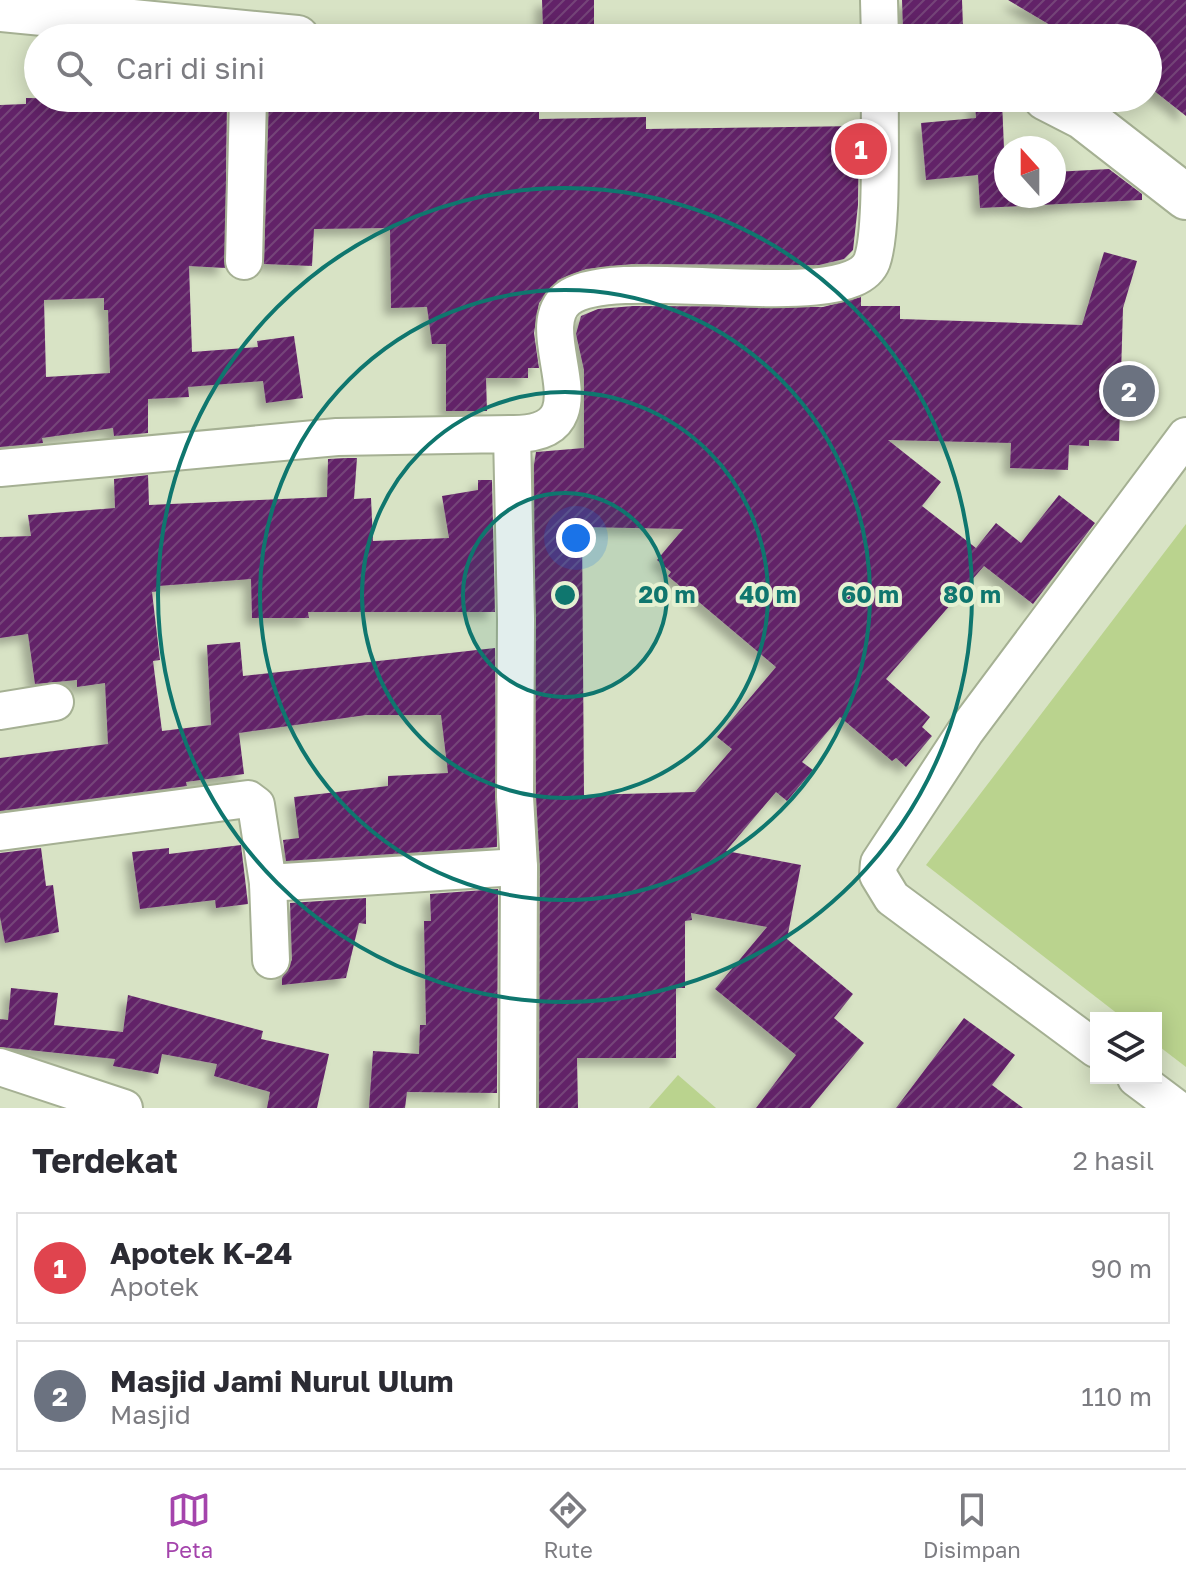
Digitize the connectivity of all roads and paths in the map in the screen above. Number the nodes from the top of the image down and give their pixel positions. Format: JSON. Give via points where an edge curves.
{"nodes":[{"id":1,"x":879,"y":0,"type":"edge"},
{"id":2,"x":0,"y":9,"type":"edge"},
{"id":3,"x":139,"y":24,"type":"edge"},
{"id":4,"x":880,"y":24,"type":"edge"},
{"id":5,"x":0,"y":35,"type":"edge"},
{"id":6,"x":24,"y":38,"type":"edge"},
{"id":7,"x":248,"y":112,"type":"edge"},
{"id":8,"x":880,"y":112,"type":"edge"},
{"id":9,"x":1073,"y":112,"type":"edge"},
{"id":10,"x":1117,"y":112,"type":"edge"},
{"id":11,"x":1186,"y":164,"type":"edge"},
{"id":12,"x":1186,"y":197,"type":"edge"},
{"id":13,"x":244,"y":261,"type":"dead end"},
{"id":14,"x":512,"y":434,"type":"junction"},
{"id":15,"x":1186,"y":436,"type":"edge"},
{"id":16,"x":0,"y":468,"type":"edge"},
{"id":17,"x":55,"y":702,"type":"dead end"},
{"id":18,"x":0,"y":711,"type":"edge"},
{"id":19,"x":0,"y":832,"type":"edge"},
{"id":20,"x":519,"y":867,"type":"junction"},
{"id":21,"x":268,"y":883,"type":"junction"},
{"id":22,"x":271,"y":960,"type":"dead end"},
{"id":23,"x":1090,"y":1045,"type":"edge"},
{"id":24,"x":0,"y":1067,"type":"edge"},
{"id":25,"x":1144,"y":1084,"type":"edge"},
{"id":26,"x":124,"y":1108,"type":"edge"},
{"id":27,"x":518,"y":1108,"type":"edge"},
{"id":28,"x":1176,"y":1108,"type":"edge"}],
"edges":[{"from":1,"to":4,"type":"street"},
{"from":2,"to":3,"type":"main road"},
{"from":5,"to":6,"type":"main road"},
{"from":7,"to":13,"type":"street"},
{"from":8,"to":14,"type":"street","via":[[877,216],[866,269],[849,279],[805,288],[620,287],[578,292],[565,300],[556,322],[561,373],[554,425],[533,434]]},
{"from":9,"to":12,"type":"main road"},
{"from":10,"to":11,"type":"main road"},
{"from":14,"to":16,"type":"street","via":[[337,437]]},
{"from":14,"to":20,"type":"street"},
{"from":15,"to":23,"type":"street","via":[[965,732],[879,863],[878,875],[892,898]]},
{"from":17,"to":18,"type":"street"},
{"from":19,"to":21,"type":"street","via":[[248,799],[256,805]]},
{"from":20,"to":21,"type":"street"},
{"from":20,"to":27,"type":"street"},
{"from":21,"to":22,"type":"street"},
{"from":24,"to":26,"type":"street"},
{"from":25,"to":28,"type":"street"}]}
